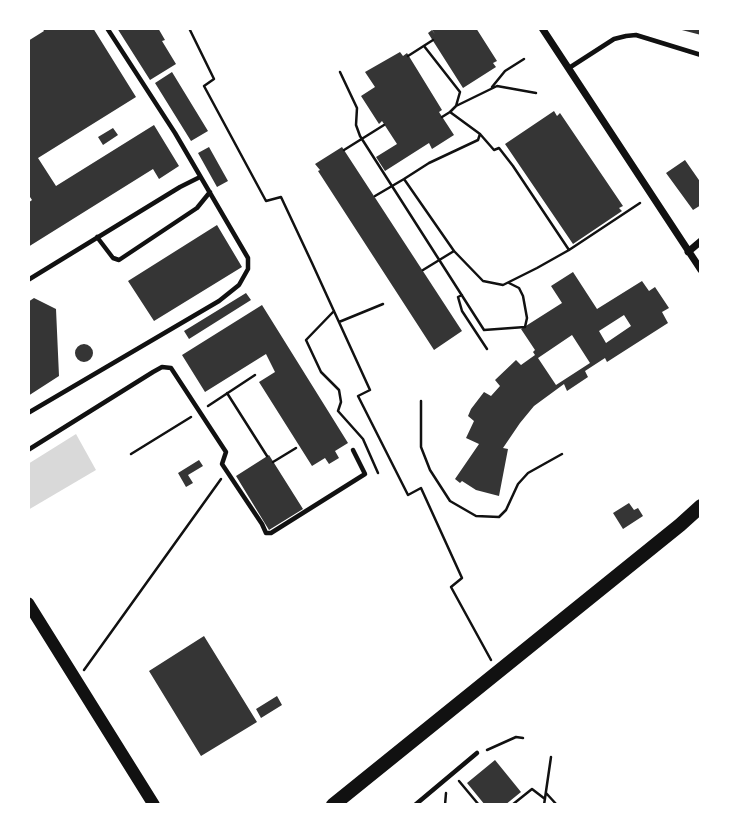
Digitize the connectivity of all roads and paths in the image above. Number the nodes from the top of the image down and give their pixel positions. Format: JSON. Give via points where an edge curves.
{"nodes":[{"id":1,"x":107,"y":28,"type":"edge"},
{"id":2,"x":189,"y":28,"type":"edge"},
{"id":3,"x":542,"y":28,"type":"edge"},
{"id":4,"x":433,"y":40,"type":"dead end"},
{"id":5,"x":424,"y":46,"type":"junction"},
{"id":6,"x":701,"y":55,"type":"edge"},
{"id":7,"x":408,"y":56,"type":"dead end"},
{"id":8,"x":524,"y":59,"type":"dead end"},
{"id":9,"x":569,"y":68,"type":"junction"},
{"id":10,"x":340,"y":72,"type":"dead end"},
{"id":11,"x":492,"y":88,"type":"junction"},
{"id":12,"x":536,"y":93,"type":"dead end"},
{"id":13,"x":456,"y":106,"type":"junction"},
{"id":14,"x":450,"y":112,"type":"junction"},
{"id":15,"x":442,"y":117,"type":"dead end"},
{"id":16,"x":384,"y":125,"type":"dead end"},
{"id":17,"x":480,"y":134,"type":"junction"},
{"id":18,"x":362,"y":139,"type":"junction"},
{"id":19,"x":344,"y":150,"type":"dead end"},
{"id":20,"x":200,"y":177,"type":"junction"},
{"id":21,"x":404,"y":179,"type":"junction"},
{"id":22,"x":392,"y":186,"type":"junction"},
{"id":23,"x":210,"y":192,"type":"junction"},
{"id":24,"x":375,"y":196,"type":"dead end"},
{"id":25,"x":640,"y":203,"type":"dead end"},
{"id":26,"x":97,"y":237,"type":"junction"},
{"id":27,"x":701,"y":241,"type":"edge"},
{"id":28,"x":569,"y":250,"type":"junction"},
{"id":29,"x":454,"y":251,"type":"junction"},
{"id":30,"x":688,"y":252,"type":"junction"},
{"id":31,"x":440,"y":260,"type":"junction"},
{"id":32,"x":423,"y":270,"type":"dead end"},
{"id":33,"x":701,"y":270,"type":"edge"},
{"id":34,"x":28,"y":280,"type":"edge"},
{"id":35,"x":509,"y":283,"type":"junction"},
{"id":36,"x":462,"y":295,"type":"junction"},
{"id":37,"x":383,"y":304,"type":"dead end"},
{"id":38,"x":334,"y":311,"type":"junction"},
{"id":39,"x":478,"y":320,"type":"junction"},
{"id":40,"x":340,"y":323,"type":"junction"},
{"id":41,"x":470,"y":325,"type":"junction"},
{"id":42,"x":487,"y":349,"type":"dead end"},
{"id":43,"x":227,"y":393,"type":"dead end"},
{"id":44,"x":421,"y":401,"type":"dead end"},
{"id":45,"x":28,"y":413,"type":"edge"},
{"id":46,"x":296,"y":448,"type":"dead end"},
{"id":47,"x":28,"y":450,"type":"edge"},
{"id":48,"x":352,"y":450,"type":"dead end"},
{"id":49,"x":562,"y":454,"type":"dead end"},
{"id":50,"x":267,"y":457,"type":"dead end"},
{"id":51,"x":273,"y":462,"type":"dead end"},
{"id":52,"x":227,"y":471,"type":"junction"},
{"id":53,"x":379,"y":473,"type":"dead end"},
{"id":54,"x":701,"y":506,"type":"edge"},
{"id":55,"x":28,"y":603,"type":"edge"},
{"id":56,"x":497,"y":672,"type":"junction"},
{"id":57,"x":76,"y":681,"type":"junction"},
{"id":58,"x":523,"y":738,"type":"dead end"},
{"id":59,"x":477,"y":753,"type":"joint"},
{"id":60,"x":551,"y":757,"type":"dead end"},
{"id":61,"x":452,"y":774,"type":"junction"},
{"id":62,"x":546,"y":793,"type":"junction"},
{"id":63,"x":545,"y":799,"type":"junction"},
{"id":64,"x":341,"y":803,"type":"edge"},
{"id":65,"x":154,"y":805,"type":"edge"},
{"id":66,"x":415,"y":805,"type":"edge"},
{"id":67,"x":479,"y":805,"type":"edge"},
{"id":68,"x":512,"y":805,"type":"edge"},
{"id":69,"x":544,"y":805,"type":"edge"},
{"id":70,"x":557,"y":805,"type":"edge"}],
"edges":[{"from":1,"to":20,"type":"lane"},
{"from":2,"to":38,"type":"path","via":[[214,79],[204,86],[266,201],[281,197]]},
{"from":3,"to":9,"type":"street"},
{"from":4,"to":5,"type":"path"},
{"from":5,"to":7,"type":"path"},
{"from":5,"to":13,"type":"path","via":[[460,92]]},
{"from":6,"to":9,"type":"lane","via":[[626,36]]},
{"from":8,"to":11,"type":"path","via":[[505,71]]},
{"from":9,"to":30,"type":"street"},
{"from":10,"to":18,"type":"path","via":[[357,108],[356,125]]},
{"from":11,"to":12,"type":"path"},
{"from":11,"to":13,"type":"path"},
{"from":13,"to":14,"type":"path"},
{"from":14,"to":15,"type":"path"},
{"from":14,"to":17,"type":"path"},
{"from":16,"to":18,"type":"path"},
{"from":17,"to":21,"type":"path","via":[[478,140]]},
{"from":17,"to":28,"type":"path","via":[[513,166]]},
{"from":18,"to":19,"type":"path"},
{"from":18,"to":22,"type":"path"},
{"from":20,"to":23,"type":"lane"},
{"from":20,"to":26,"type":"lane"},
{"from":21,"to":22,"type":"path"},
{"from":21,"to":29,"type":"path"},
{"from":22,"to":24,"type":"path"},
{"from":22,"to":31,"type":"path"},
{"from":23,"to":26,"type":"lane","via":[[197,208],[119,260]]},
{"from":23,"to":45,"type":"lane","via":[[248,258],[239,285]]},
{"from":25,"to":28,"type":"path"},
{"from":26,"to":34,"type":"lane"},
{"from":27,"to":30,"type":"street"},
{"from":28,"to":35,"type":"path"},
{"from":29,"to":31,"type":"path"},
{"from":29,"to":35,"type":"path","via":[[483,281]]},
{"from":30,"to":33,"type":"street"},
{"from":31,"to":32,"type":"path"},
{"from":31,"to":36,"type":"path"},
{"from":35,"to":39,"type":"path","via":[[523,296],[525,327],[484,330]]},
{"from":36,"to":39,"type":"path"},
{"from":36,"to":41,"type":"path","via":[[458,297]]},
{"from":37,"to":40,"type":"path"},
{"from":38,"to":40,"type":"path"},
{"from":38,"to":53,"type":"path","via":[[306,340],[321,372],[339,390],[338,411],[363,439]]},
{"from":39,"to":41,"type":"path"},
{"from":40,"to":56,"type":"path","via":[[370,390],[358,397],[408,495],[421,488],[462,578],[451,587]]},
{"from":41,"to":42,"type":"path"},
{"from":43,"to":50,"type":"path"},
{"from":44,"to":49,"type":"path","via":[[421,447],[430,470],[450,501],[476,516],[499,517],[528,473]]},
{"from":46,"to":51,"type":"path"},
{"from":47,"to":52,"type":"lane","via":[[162,367],[171,368],[226,452],[222,464]]},
{"from":48,"to":52,"type":"lane","via":[[365,474],[271,533],[266,533]]},
{"from":52,"to":57,"type":"path"},
{"from":54,"to":56,"type":"main road"},
{"from":55,"to":57,"type":"street"},
{"from":56,"to":64,"type":"main road"},
{"from":57,"to":65,"type":"street"},
{"from":58,"to":59,"type":"path"},
{"from":59,"to":61,"type":"lane"},
{"from":60,"to":62,"type":"path"},
{"from":61,"to":66,"type":"lane"},
{"from":61,"to":67,"type":"path"},
{"from":62,"to":63,"type":"path"},
{"from":62,"to":70,"type":"path"},
{"from":63,"to":68,"type":"path","via":[[532,789]]},
{"from":63,"to":69,"type":"path"}]}
